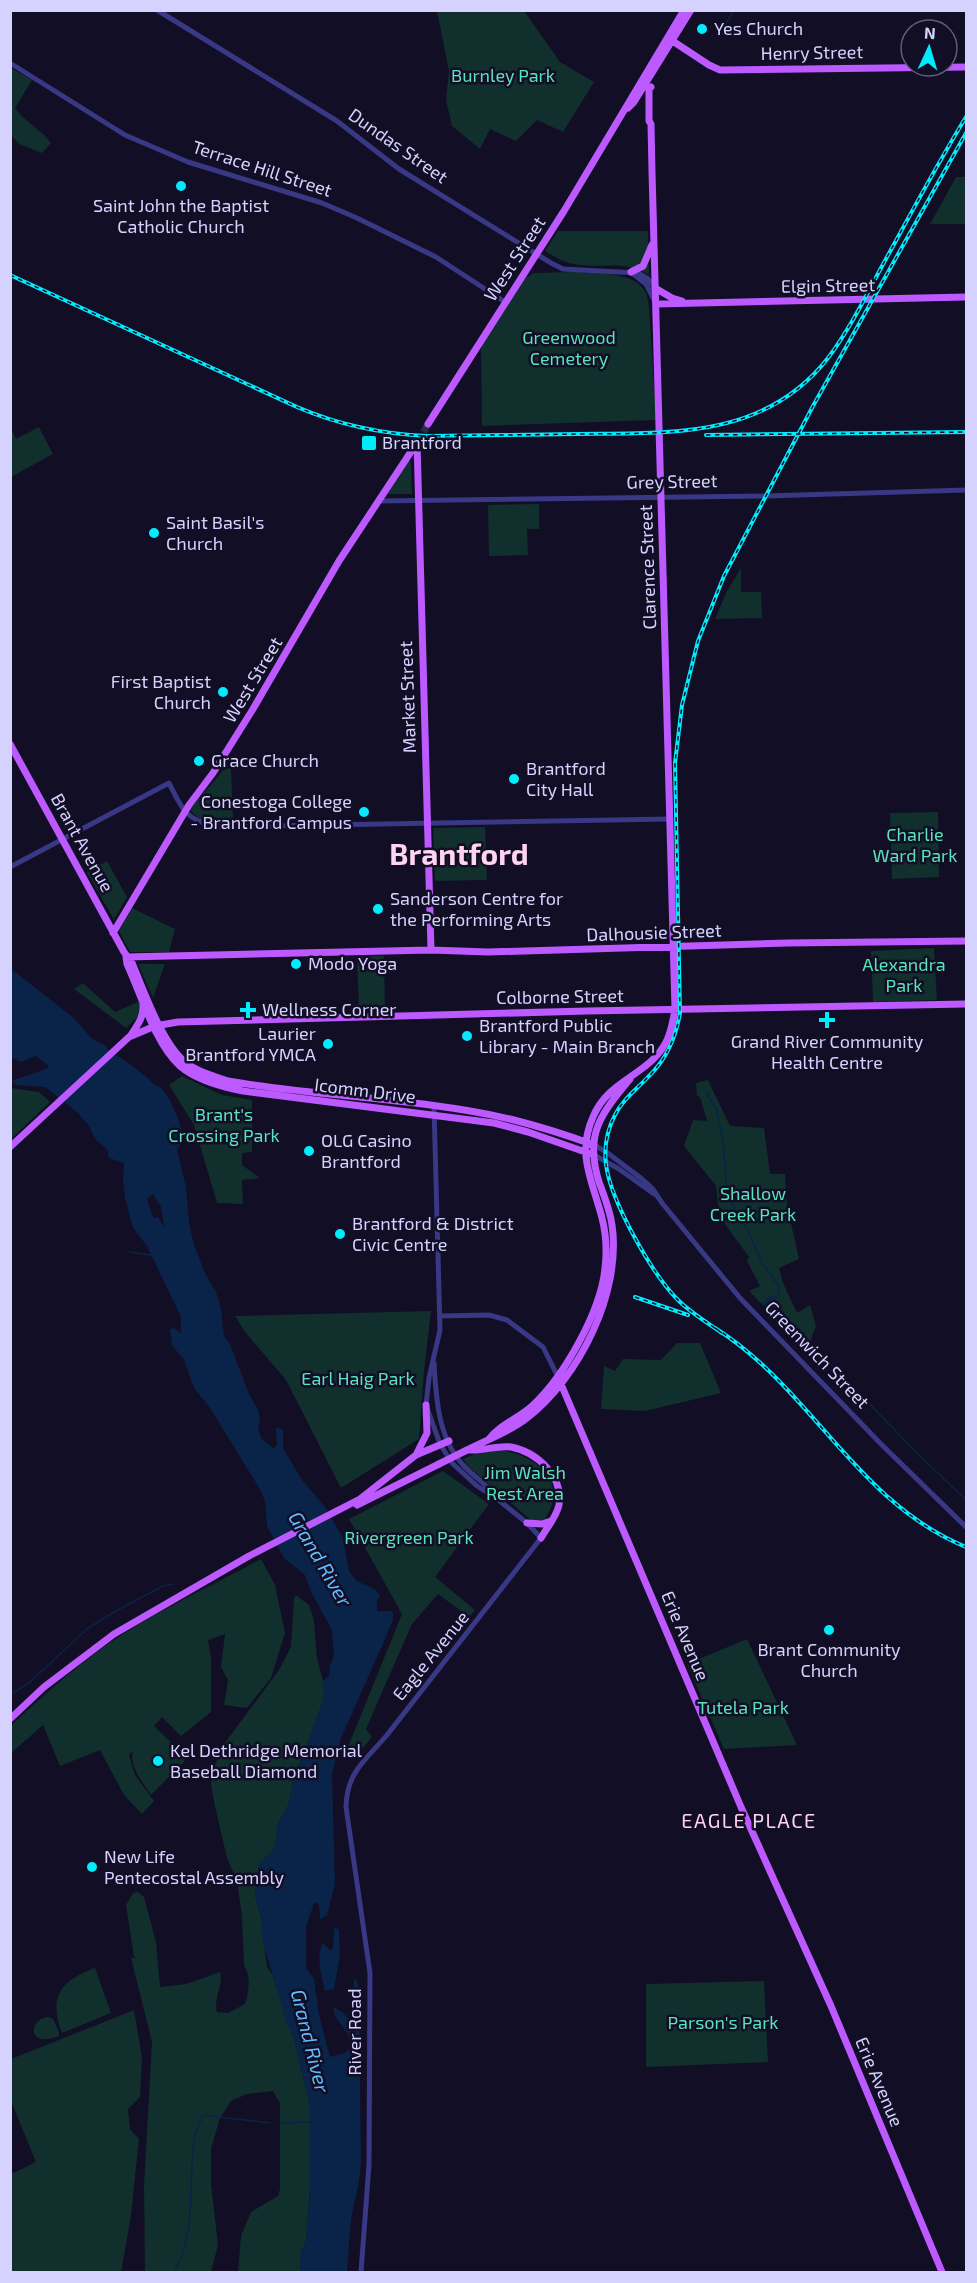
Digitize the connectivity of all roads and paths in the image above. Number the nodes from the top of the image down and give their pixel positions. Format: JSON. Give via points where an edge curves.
{"nodes":[{"id":1,"x":158,"y":10,"type":"edge"},
{"id":2,"x":684,"y":10,"type":"edge"},
{"id":3,"x":691,"y":10,"type":"edge"},
{"id":4,"x":670,"y":39,"type":"junction"},
{"id":5,"x":10,"y":63,"type":"edge"},
{"id":6,"x":966,"y":67,"type":"edge"},
{"id":7,"x":647,"y":76,"type":"junction"},
{"id":8,"x":654,"y":239,"type":"junction"},
{"id":9,"x":537,"y":254,"type":"junction"},
{"id":10,"x":631,"y":272,"type":"junction"},
{"id":11,"x":655,"y":288,"type":"junction"},
{"id":12,"x":966,"y":297,"type":"edge"},
{"id":13,"x":505,"y":302,"type":"junction"},
{"id":14,"x":691,"y":303,"type":"junction"},
{"id":15,"x":656,"y":304,"type":"junction"},
{"id":16,"x":428,"y":424,"type":"tunnel mouth"},
{"id":17,"x":418,"y":442,"type":"joint"},
{"id":18,"x":966,"y":490,"type":"edge"},
{"id":19,"x":661,"y":497,"type":"junction"},
{"id":20,"x":419,"y":500,"type":"junction"},
{"id":21,"x":378,"y":501,"type":"junction"},
{"id":22,"x":10,"y":744,"type":"edge"},
{"id":23,"x":185,"y":812,"type":"junction"},
{"id":24,"x":671,"y":819,"type":"junction"},
{"id":25,"x":427,"y":824,"type":"junction"},
{"id":26,"x":62,"y":840,"type":"junction"},
{"id":27,"x":10,"y":867,"type":"edge"},
{"id":28,"x":113,"y":933,"type":"junction"},
{"id":29,"x":966,"y":941,"type":"edge"},
{"id":30,"x":674,"y":947,"type":"junction"},
{"id":31,"x":430,"y":950,"type":"junction"},
{"id":32,"x":126,"y":957,"type":"junction"},
{"id":33,"x":142,"y":998,"type":"junction"},
{"id":34,"x":966,"y":1004,"type":"edge"},
{"id":35,"x":675,"y":1009,"type":"junction"},
{"id":36,"x":157,"y":1025,"type":"junction"},
{"id":37,"x":129,"y":1037,"type":"junction"},
{"id":38,"x":434,"y":1110,"type":"junction"},
{"id":39,"x":590,"y":1144,"type":"junction"},
{"id":40,"x":10,"y":1147,"type":"edge"},
{"id":41,"x":586,"y":1151,"type":"junction"},
{"id":42,"x":594,"y":1155,"type":"junction"},
{"id":43,"x":656,"y":1194,"type":"junction"},
{"id":44,"x":440,"y":1316,"type":"junction"},
{"id":45,"x":434,"y":1358,"type":"junction"},
{"id":46,"x":558,"y":1377,"type":"junction"},
{"id":47,"x":561,"y":1385,"type":"junction"},
{"id":48,"x":426,"y":1405,"type":"junction"},
{"id":49,"x":489,"y":1439,"type":"junction"},
{"id":50,"x":449,"y":1441,"type":"junction"},
{"id":51,"x":440,"y":1444,"type":"junction"},
{"id":52,"x":467,"y":1450,"type":"junction"},
{"id":53,"x":416,"y":1455,"type":"junction"},
{"id":54,"x":496,"y":1498,"type":"junction"},
{"id":55,"x":362,"y":1501,"type":"junction"},
{"id":56,"x":553,"y":1520,"type":"junction"},
{"id":57,"x":527,"y":1523,"type":"junction"},
{"id":58,"x":966,"y":1527,"type":"edge"},
{"id":59,"x":542,"y":1538,"type":"junction"},
{"id":60,"x":10,"y":1719,"type":"edge"},
{"id":61,"x":348,"y":1793,"type":"joint"},
{"id":62,"x":361,"y":2272,"type":"edge"},
{"id":63,"x":942,"y":2272,"type":"edge"}],
"edges":[{"from":1,"to":9,"type":"street","name":"Dundas Street","via":[[337,121],[399,169]]},
{"from":2,"to":4,"type":"main road","name":"West Street"},
{"from":3,"to":4,"type":"main road","name":"West Street"},
{"from":4,"to":6,"type":"main road","name":"Henry Street","via":[[720,70]]},
{"from":4,"to":7,"type":"main road","name":"West Street"},
{"from":5,"to":13,"type":"street","name":"Terrace Hill Street","via":[[125,135],[188,162],[322,203],[357,218],[436,257]]},
{"from":7,"to":8,"type":"main road","name":"Clarence Street","via":[[653,121]]},
{"from":7,"to":9,"type":"main road","name":"West Street"},
{"from":8,"to":10,"type":"main road","via":[[643,266]]},
{"from":8,"to":11,"type":"main road","name":"Clarence Street"},
{"from":9,"to":10,"type":"street","name":"Dundas Street","via":[[563,269]]},
{"from":9,"to":13,"type":"main road","name":"West Street"},
{"from":10,"to":11,"type":"street","via":[[644,276]]},
{"from":10,"to":15,"type":"street","via":[[646,284]]},
{"from":11,"to":14,"type":"main road","name":"Elgin Street"},
{"from":11,"to":15,"type":"main road","name":"Clarence Street"},
{"from":12,"to":14,"type":"main road","name":"Elgin Street"},
{"from":13,"to":16,"type":"main road","name":"West Street"},
{"from":14,"to":15,"type":"main road","name":"Elgin Street"},
{"from":15,"to":19,"type":"main road","name":"Clarence Street"},
{"from":17,"to":20,"type":"main road","name":"Market Street"},
{"from":17,"to":21,"type":"main road","name":"West Street"},
{"from":18,"to":19,"type":"street","name":"Grey Street"},
{"from":19,"to":20,"type":"street","name":"Grey Street"},
{"from":19,"to":24,"type":"main road","name":"Clarence Street"},
{"from":20,"to":21,"type":"street","name":"Grey Street"},
{"from":20,"to":25,"type":"main road","name":"Market Street"},
{"from":21,"to":23,"type":"main road","name":"West Street","via":[[248,718]]},
{"from":22,"to":26,"type":"main road","name":"Brant Avenue"},
{"from":23,"to":25,"type":"street","via":[[214,827]]},
{"from":23,"to":26,"type":"street","via":[[169,783]]},
{"from":23,"to":28,"type":"main road","name":"West Street"},
{"from":24,"to":25,"type":"street"},
{"from":24,"to":30,"type":"main road","name":"Clarence Street"},
{"from":25,"to":31,"type":"main road","name":"Market Street"},
{"from":26,"to":27,"type":"street"},
{"from":26,"to":28,"type":"main road","name":"Brant Avenue"},
{"from":28,"to":32,"type":"main road","name":"Brant Avenue"},
{"from":29,"to":30,"type":"main road","name":"Dalhousie Street"},
{"from":30,"to":31,"type":"main road","name":"Dalhousie Street"},
{"from":30,"to":35,"type":"main road","name":"Clarence Street"},
{"from":31,"to":32,"type":"main road","name":"Dalhousie Street"},
{"from":32,"to":33,"type":"main road","name":"Brant Avenue"},
{"from":32,"to":36,"type":"main road","name":"Brant Avenue"},
{"from":33,"to":36,"type":"main road","name":"Brant Avenue"},
{"from":33,"to":37,"type":"main road","via":[[143,1014]]},
{"from":34,"to":35,"type":"main road","name":"Colborne Street"},
{"from":35,"to":36,"type":"main road","name":"Colborne Street"},
{"from":35,"to":39,"type":"main road","name":"Clarence Street","via":[[665,1045],[600,1104],[592,1117]]},
{"from":36,"to":37,"type":"main road"},
{"from":36,"to":38,"type":"main road","name":"Icomm Drive","via":[[186,1063],[228,1081]]},
{"from":37,"to":40,"type":"main road"},
{"from":38,"to":39,"type":"main road","name":"Icomm Drive","via":[[510,1119]]},
{"from":38,"to":41,"type":"main road","name":"Icomm Drive","via":[[528,1132]]},
{"from":38,"to":44,"type":"street"},
{"from":39,"to":41,"type":"main road"},
{"from":39,"to":42,"type":"main road"},
{"from":39,"to":43,"type":"street","name":"Greenwich Street","via":[[642,1179]]},
{"from":41,"to":42,"type":"main road","name":"Icomm Drive"},
{"from":41,"to":46,"type":"main road","via":[[587,1173],[604,1228],[606,1267],[583,1335]]},
{"from":42,"to":43,"type":"street","name":"Greenwich Street"},
{"from":42,"to":47,"type":"main road","via":[[612,1226],[612,1269],[589,1339]]},
{"from":43,"to":58,"type":"street","name":"Greenwich Street","via":[[740,1298]]},
{"from":44,"to":45,"type":"street"},
{"from":44,"to":46,"type":"street","name":"Erie Avenue","via":[[489,1315],[507,1320],[543,1347]]},
{"from":45,"to":48,"type":"street"},
{"from":45,"to":50,"type":"street","via":[[435,1399]]},
{"from":46,"to":47,"type":"main road","name":"Erie Avenue"},
{"from":46,"to":49,"type":"main road","via":[[524,1414]]},
{"from":47,"to":49,"type":"main road","via":[[526,1419]]},
{"from":47,"to":63,"type":"main road","name":"Erie Avenue"},
{"from":48,"to":51,"type":"street"},
{"from":48,"to":53,"type":"main road","via":[[427,1433]]},
{"from":49,"to":52,"type":"main road"},
{"from":50,"to":51,"type":"main road"},
{"from":50,"to":54,"type":"street","via":[[464,1466]]},
{"from":51,"to":53,"type":"main road"},
{"from":51,"to":54,"type":"street","via":[[464,1476]]},
{"from":52,"to":55,"type":"main road","bridge":true},
{"from":52,"to":56,"type":"main road","via":[[509,1447],[536,1457],[558,1486]]},
{"from":53,"to":55,"type":"main road"},
{"from":54,"to":57,"type":"street"},
{"from":55,"to":60,"type":"main road","via":[[249,1556],[114,1634],[44,1687]]},
{"from":56,"to":57,"type":"main road"},
{"from":56,"to":59,"type":"main road"},
{"from":57,"to":59,"type":"street"},
{"from":59,"to":61,"type":"street","name":"Eagle Avenue","via":[[387,1735],[360,1763]]},
{"from":61,"to":62,"type":"street","name":"River Road","via":[[348,1820],[370,1973],[369,2165]]}]}
